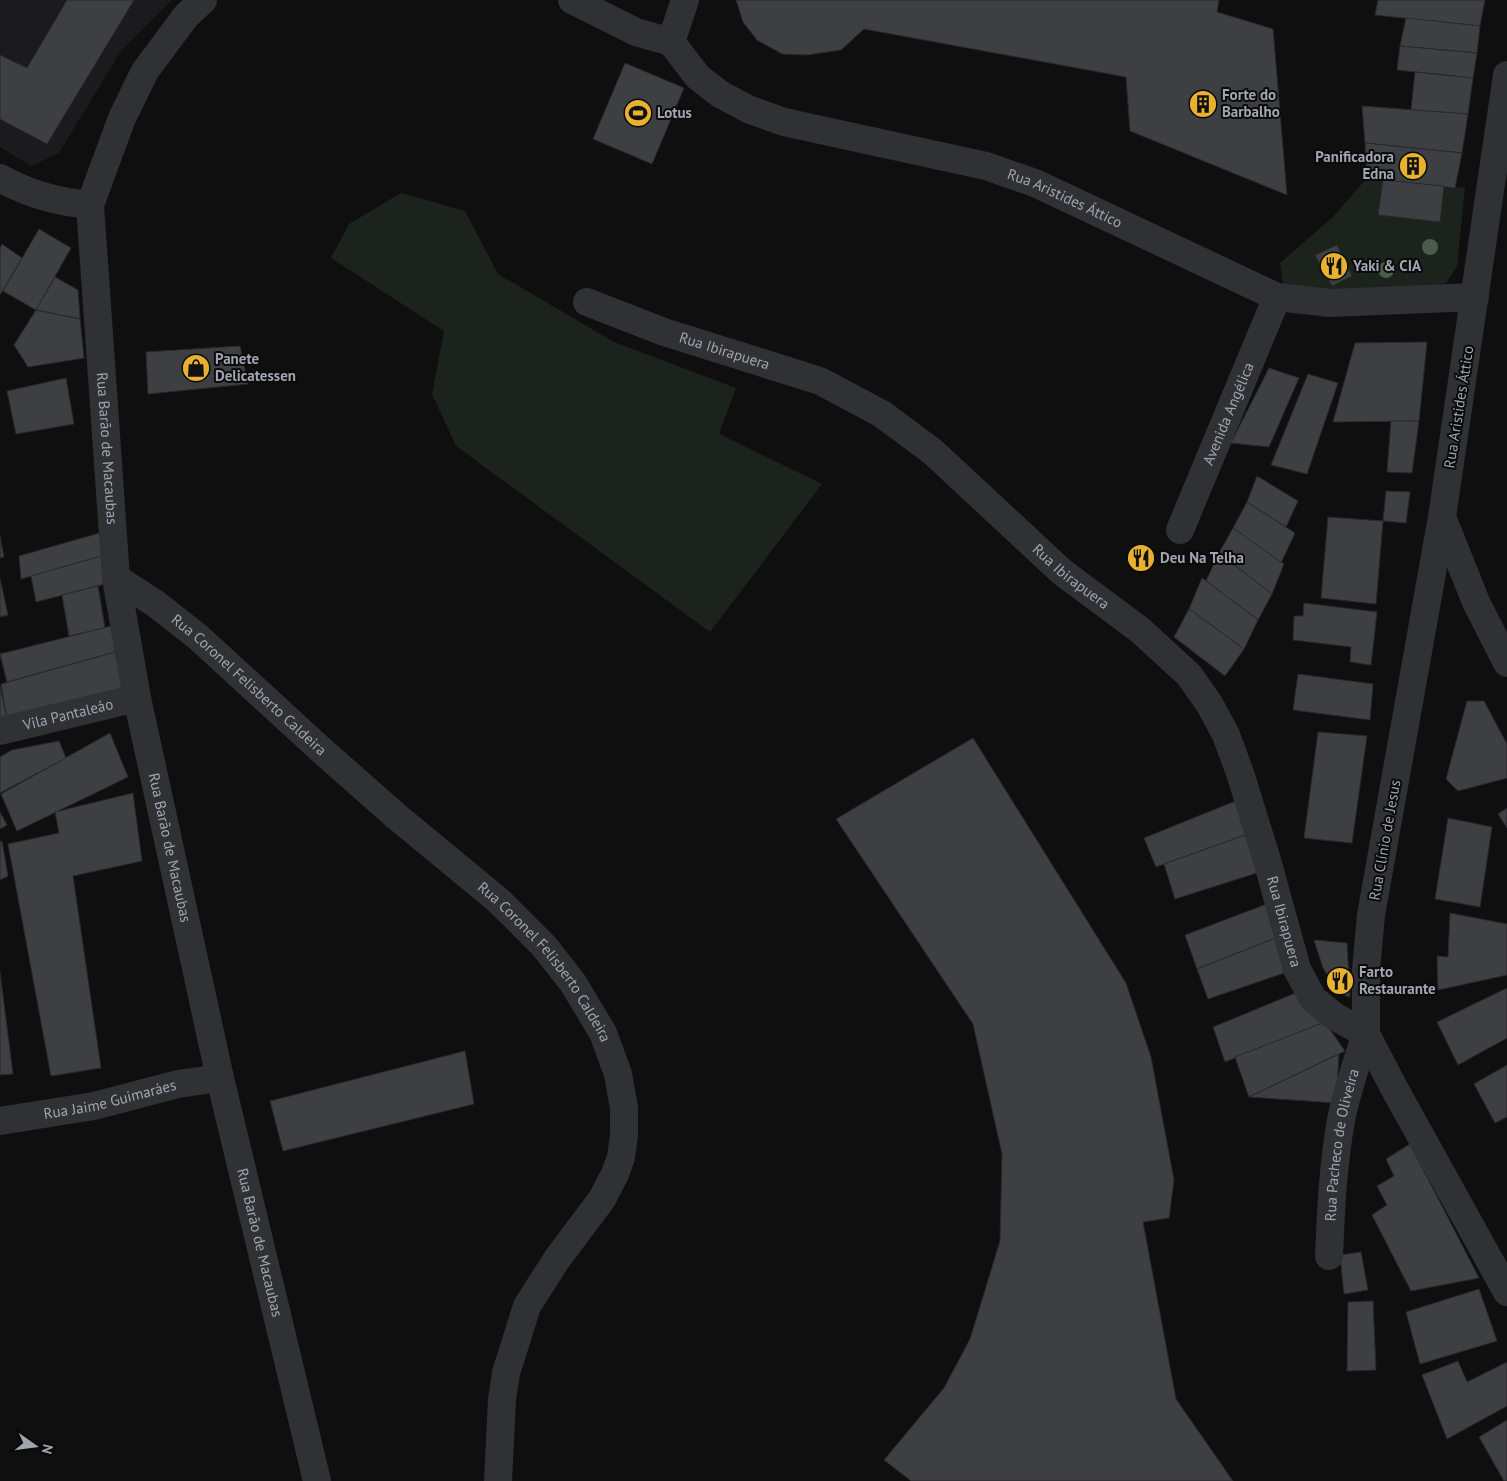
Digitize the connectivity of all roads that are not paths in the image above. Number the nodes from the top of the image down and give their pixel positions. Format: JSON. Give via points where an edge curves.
{"nodes":[{"id":1,"x":203,"y":0,"type":"edge"},
{"id":2,"x":572,"y":0,"type":"edge"},
{"id":3,"x":685,"y":0,"type":"edge"},
{"id":4,"x":672,"y":42,"type":"junction"},
{"id":5,"x":1507,"y":75,"type":"edge"},
{"id":6,"x":0,"y":178,"type":"edge"},
{"id":7,"x":90,"y":205,"type":"junction"},
{"id":8,"x":1277,"y":297,"type":"junction"},
{"id":9,"x":1475,"y":297,"type":"junction"},
{"id":10,"x":587,"y":302,"type":"dead end"},
{"id":11,"x":1442,"y":517,"type":"junction"},
{"id":12,"x":1180,"y":530,"type":"dead end"},
{"id":13,"x":116,"y":578,"type":"junction"},
{"id":14,"x":1507,"y":663,"type":"edge"},
{"id":15,"x":137,"y":698,"type":"junction"},
{"id":16,"x":0,"y":731,"type":"edge"},
{"id":17,"x":1366,"y":1034,"type":"junction"},
{"id":18,"x":220,"y":1078,"type":"junction"},
{"id":19,"x":0,"y":1121,"type":"edge"},
{"id":20,"x":1329,"y":1256,"type":"dead end"},
{"id":21,"x":1507,"y":1292,"type":"edge"},
{"id":22,"x":317,"y":1481,"type":"edge"},
{"id":23,"x":498,"y":1481,"type":"edge"}],
"edges":[{"from":1,"to":7,"type":"street","via":[[186,16],[146,71],[122,118]]},
{"from":2,"to":4,"type":"street","via":[[636,32]]},
{"from":3,"to":4,"type":"street"},
{"from":4,"to":8,"type":"street","name":"Rua Aristides Áttico","via":[[698,77],[748,109],[784,122],[986,166],[1034,183]]},
{"from":5,"to":9,"type":"street","name":"Rua Aristides Áttico"},
{"from":6,"to":7,"type":"street","via":[[17,188],[62,202]]},
{"from":7,"to":13,"type":"street","name":"Rua Barão de Macaubas"},
{"from":8,"to":9,"type":"street","name":"Rua Aristides Áttico","via":[[1330,303]]},
{"from":8,"to":12,"type":"street","name":"Avenida Angélica"},
{"from":9,"to":11,"type":"street","name":"Rua Aristides Áttico"},
{"from":10,"to":17,"type":"street","name":"Rua Ibirapuera","via":[[664,332],[820,381],[882,414],[933,452],[1062,572],[1140,630],[1189,675],[1210,705],[1240,773],[1297,969],[1313,999],[1334,1016]]},
{"from":11,"to":14,"type":"street","via":[[1476,602]]},
{"from":11,"to":17,"type":"street","name":"Rua Clínio de Jesus","via":[[1372,915],[1366,970]]},
{"from":13,"to":15,"type":"street","name":"Rua Barão de Macaubas"},
{"from":13,"to":23,"type":"street","name":"Rua Coronel Felisberto Caldeira","via":[[198,637],[375,797],[499,901],[573,983],[603,1034],[618,1074],[624,1108],[621,1157],[602,1199],[527,1306],[506,1373]]},
{"from":15,"to":16,"type":"street","name":"Vila Pantaleáo"},
{"from":15,"to":18,"type":"street","name":"Rua Barão de Macaubas"},
{"from":17,"to":20,"type":"street","name":"Rua Pacheco de Oliveira","via":[[1342,1115],[1331,1200]]},
{"from":17,"to":21,"type":"street","name":"Rua Clínio de Jesus"},
{"from":18,"to":19,"type":"street","name":"Rua Jaime Guimaráes","via":[[178,1084],[94,1106]]},
{"from":18,"to":22,"type":"street","name":"Rua Barão de Macaubas"}]}
